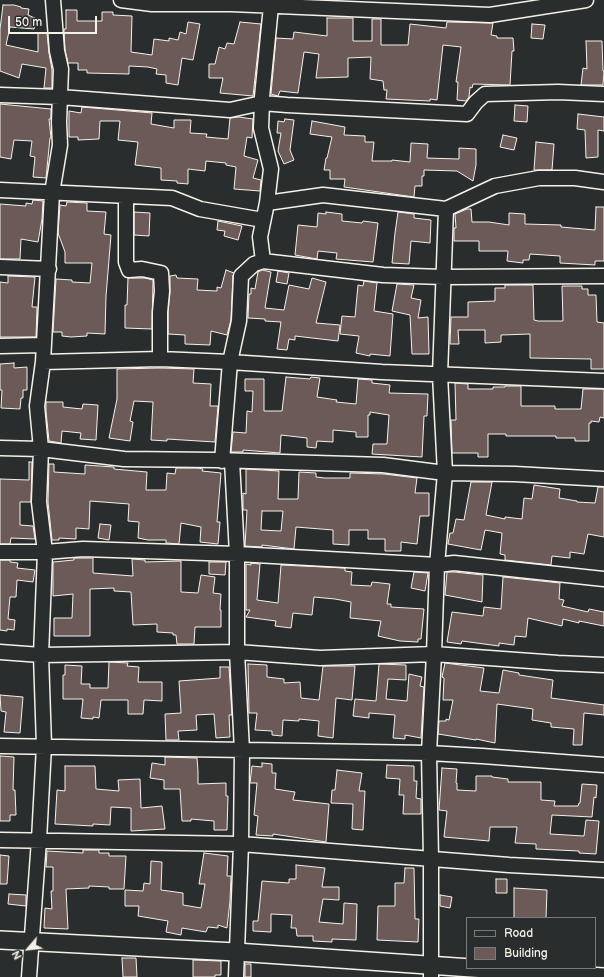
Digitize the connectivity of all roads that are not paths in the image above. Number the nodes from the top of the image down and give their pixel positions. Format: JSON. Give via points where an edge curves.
{"nodes":[{"id":1,"x":53,"y":0,"type":"edge"},
{"id":2,"x":122,"y":0,"type":"edge"},
{"id":3,"x":586,"y":0,"type":"edge"},
{"id":4,"x":152,"y":2,"type":"edge"},
{"id":5,"x":238,"y":2,"type":"edge"},
{"id":6,"x":271,"y":6,"type":"junction"},
{"id":7,"x":604,"y":94,"type":"edge"},
{"id":8,"x":0,"y":95,"type":"edge"},
{"id":9,"x":60,"y":97,"type":"junction"},
{"id":10,"x":262,"y":103,"type":"junction"},
{"id":11,"x":604,"y":182,"type":"edge"},
{"id":12,"x":0,"y":190,"type":"edge"},
{"id":13,"x":52,"y":193,"type":"junction"},
{"id":14,"x":126,"y":196,"type":"junction"},
{"id":15,"x":267,"y":203,"type":"junction"},
{"id":16,"x":446,"y":209,"type":"junction"},
{"id":17,"x":263,"y":220,"type":"junction"},
{"id":18,"x":264,"y":261,"type":"junction"},
{"id":19,"x":0,"y":267,"type":"edge"},
{"id":20,"x":49,"y":269,"type":"junction"},
{"id":21,"x":604,"y":276,"type":"edge"},
{"id":22,"x":443,"y":277,"type":"junction"},
{"id":23,"x":44,"y":345,"type":"junction"},
{"id":24,"x":0,"y":346,"type":"edge"},
{"id":25,"x":160,"y":359,"type":"junction"},
{"id":26,"x":43,"y":362,"type":"junction"},
{"id":27,"x":230,"y":362,"type":"junction"},
{"id":28,"x":440,"y":375,"type":"junction"},
{"id":29,"x":604,"y":381,"type":"edge"},
{"id":30,"x":0,"y":448,"type":"edge"},
{"id":31,"x":41,"y":449,"type":"junction"},
{"id":32,"x":227,"y":461,"type":"junction"},
{"id":33,"x":445,"y":473,"type":"junction"},
{"id":34,"x":604,"y":479,"type":"edge"},
{"id":35,"x":0,"y":552,"type":"edge"},
{"id":36,"x":45,"y":552,"type":"junction"},
{"id":37,"x":237,"y":554,"type":"junction"},
{"id":38,"x":437,"y":565,"type":"junction"},
{"id":39,"x":604,"y":578,"type":"edge"},
{"id":40,"x":0,"y":652,"type":"edge"},
{"id":41,"x":237,"y":652,"type":"junction"},
{"id":42,"x":434,"y":654,"type":"junction"},
{"id":43,"x":41,"y":655,"type":"junction"},
{"id":44,"x":604,"y":665,"type":"edge"},
{"id":45,"x":0,"y":746,"type":"edge"},
{"id":46,"x":44,"y":746,"type":"junction"},
{"id":47,"x":242,"y":751,"type":"junction"},
{"id":48,"x":429,"y":753,"type":"junction"},
{"id":49,"x":604,"y":765,"type":"edge"},
{"id":50,"x":0,"y":840,"type":"edge"},
{"id":51,"x":39,"y":840,"type":"junction"},
{"id":52,"x":241,"y":844,"type":"junction"},
{"id":53,"x":431,"y":859,"type":"junction"},
{"id":54,"x":604,"y":870,"type":"edge"},
{"id":55,"x":0,"y":940,"type":"edge"},
{"id":56,"x":31,"y":941,"type":"junction"},
{"id":57,"x":236,"y":952,"type":"junction"},
{"id":58,"x":431,"y":971,"type":"edge"},
{"id":59,"x":29,"y":977,"type":"edge"},
{"id":60,"x":236,"y":977,"type":"edge"},
{"id":61,"x":604,"y":977,"type":"edge"}],
"edges":[{"from":1,"to":9,"type":"street","via":[[56,51],[61,69]]},
{"from":2,"to":4,"type":"street"},
{"from":3,"to":6,"type":"street","via":[[490,15]]},
{"from":4,"to":5,"type":"street"},
{"from":5,"to":6,"type":"street"},
{"from":6,"to":10,"type":"street"},
{"from":7,"to":10,"type":"street","via":[[485,94],[467,114]]},
{"from":8,"to":9,"type":"street"},
{"from":9,"to":10,"type":"street","via":[[230,110]]},
{"from":9,"to":13,"type":"street","via":[[60,145]]},
{"from":10,"to":15,"type":"street","via":[[261,128],[271,169]]},
{"from":11,"to":16,"type":"street","via":[[575,178],[539,178],[495,186]]},
{"from":12,"to":13,"type":"street"},
{"from":13,"to":14,"type":"street"},
{"from":13,"to":20,"type":"street"},
{"from":14,"to":17,"type":"street","via":[[172,198],[200,209]]},
{"from":14,"to":25,"type":"street","via":[[126,262],[129,270],[142,269],[161,273]]},
{"from":15,"to":16,"type":"street","via":[[323,195]]},
{"from":15,"to":17,"type":"street"},
{"from":16,"to":22,"type":"street"},
{"from":17,"to":18,"type":"street","via":[[260,237]]},
{"from":18,"to":22,"type":"street","via":[[383,275]]},
{"from":18,"to":27,"type":"street","via":[[254,264],[242,276],[239,321]]},
{"from":19,"to":20,"type":"street"},
{"from":20,"to":23,"type":"street"},
{"from":21,"to":22,"type":"street"},
{"from":22,"to":28,"type":"street"},
{"from":23,"to":24,"type":"street"},
{"from":23,"to":26,"type":"street"},
{"from":25,"to":26,"type":"street"},
{"from":25,"to":27,"type":"street"},
{"from":26,"to":31,"type":"street","via":[[37,406]]},
{"from":27,"to":28,"type":"street"},
{"from":27,"to":32,"type":"street"},
{"from":28,"to":29,"type":"street"},
{"from":28,"to":33,"type":"street"},
{"from":30,"to":31,"type":"street"},
{"from":31,"to":32,"type":"street","via":[[124,459]]},
{"from":31,"to":36,"type":"street","via":[[39,502]]},
{"from":32,"to":33,"type":"street","via":[[384,466]]},
{"from":32,"to":37,"type":"street"},
{"from":33,"to":34,"type":"street"},
{"from":33,"to":38,"type":"street"},
{"from":35,"to":36,"type":"street"},
{"from":36,"to":37,"type":"street","via":[[83,549]]},
{"from":36,"to":43,"type":"street"},
{"from":37,"to":38,"type":"street"},
{"from":37,"to":41,"type":"street"},
{"from":38,"to":39,"type":"street","via":[[454,562]]},
{"from":38,"to":42,"type":"street"},
{"from":40,"to":43,"type":"street"},
{"from":41,"to":42,"type":"street","via":[[320,658]]},
{"from":41,"to":43,"type":"street"},
{"from":41,"to":47,"type":"street"},
{"from":42,"to":44,"type":"street"},
{"from":42,"to":48,"type":"street"},
{"from":43,"to":46,"type":"street"},
{"from":45,"to":46,"type":"street"},
{"from":46,"to":47,"type":"street"},
{"from":46,"to":51,"type":"street"},
{"from":47,"to":48,"type":"street"},
{"from":47,"to":52,"type":"street"},
{"from":48,"to":49,"type":"street"},
{"from":48,"to":53,"type":"street"},
{"from":50,"to":51,"type":"street"},
{"from":51,"to":52,"type":"street"},
{"from":51,"to":56,"type":"street"},
{"from":52,"to":53,"type":"street"},
{"from":52,"to":57,"type":"street"},
{"from":53,"to":54,"type":"street"},
{"from":53,"to":58,"type":"street"},
{"from":55,"to":56,"type":"street"},
{"from":56,"to":57,"type":"street"},
{"from":56,"to":59,"type":"street"},
{"from":57,"to":58,"type":"street"},
{"from":57,"to":60,"type":"street"},
{"from":58,"to":61,"type":"street"}]}
